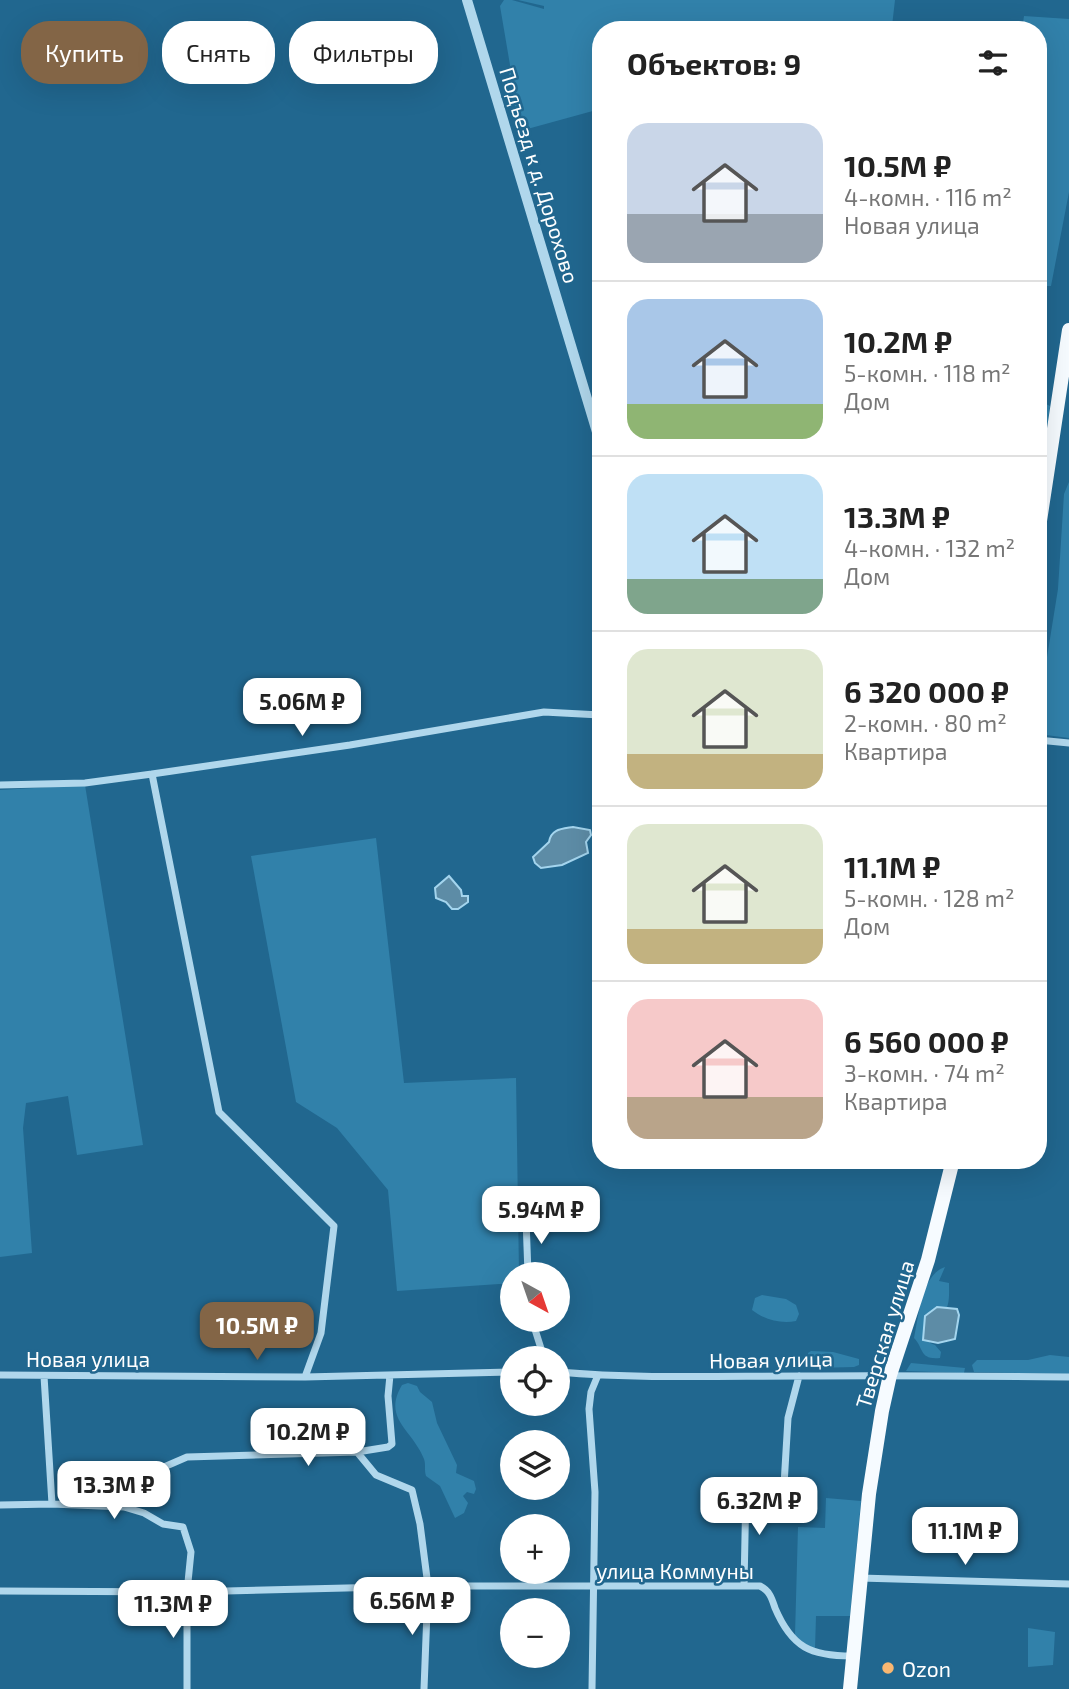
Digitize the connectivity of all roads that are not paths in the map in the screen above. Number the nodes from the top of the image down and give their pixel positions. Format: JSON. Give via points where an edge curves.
{"nodes":[{"id":1,"x":467,"y":0,"type":"edge"},
{"id":2,"x":1069,"y":330,"type":"edge"},
{"id":3,"x":592,"y":415,"type":"edge"},
{"id":4,"x":1047,"y":475,"type":"edge"},
{"id":5,"x":592,"y":715,"type":"edge"},
{"id":6,"x":1047,"y":741,"type":"edge"},
{"id":7,"x":1069,"y":743,"type":"edge"},
{"id":8,"x":152,"y":774,"type":"junction"},
{"id":9,"x":0,"y":785,"type":"edge"},
{"id":10,"x":951,"y":1169,"type":"edge"},
{"id":11,"x":526,"y":1219,"type":"dead end"},
{"id":12,"x":528,"y":1262,"type":"edge"},
{"id":13,"x":500,"y":1372,"type":"edge"},
{"id":14,"x":570,"y":1373,"type":"edge"},
{"id":15,"x":0,"y":1375,"type":"edge"},
{"id":16,"x":390,"y":1375,"type":"junction"},
{"id":17,"x":598,"y":1375,"type":"junction"},
{"id":18,"x":890,"y":1375,"type":"junction"},
{"id":19,"x":44,"y":1376,"type":"junction"},
{"id":20,"x":799,"y":1376,"type":"junction"},
{"id":21,"x":305,"y":1377,"type":"junction"},
{"id":22,"x":1069,"y":1377,"type":"edge"},
{"id":23,"x":357,"y":1452,"type":"junction"},
{"id":24,"x":52,"y":1504,"type":"junction"},
{"id":25,"x":0,"y":1506,"type":"edge"},
{"id":26,"x":124,"y":1507,"type":"junction"},
{"id":27,"x":860,"y":1577,"type":"junction"},
{"id":28,"x":1069,"y":1584,"type":"edge"},
{"id":29,"x":428,"y":1586,"type":"junction"},
{"id":30,"x":744,"y":1586,"type":"junction"},
{"id":31,"x":592,"y":1587,"type":"junction"},
{"id":32,"x":0,"y":1591,"type":"edge"},
{"id":33,"x":187,"y":1592,"type":"junction"},
{"id":34,"x":852,"y":1656,"type":"junction"},
{"id":35,"x":187,"y":1689,"type":"edge"},
{"id":36,"x":424,"y":1689,"type":"edge"},
{"id":37,"x":592,"y":1689,"type":"edge"},
{"id":38,"x":850,"y":1689,"type":"edge"}],
"edges":[{"from":1,"to":3,"type":"street","name":"Подъезд к д. Дорохово"},
{"from":2,"to":4,"type":"main road"},
{"from":5,"to":8,"type":"street","via":[[544,712]]},
{"from":6,"to":7,"type":"street"},
{"from":8,"to":9,"type":"street","via":[[85,783]]},
{"from":8,"to":21,"type":"street","via":[[219,1112],[334,1227],[321,1333]]},
{"from":10,"to":18,"type":"main road","name":"Тверская улица","via":[[928,1260]]},
{"from":11,"to":12,"type":"street"},
{"from":13,"to":16,"type":"street","name":"Новая улица"},
{"from":14,"to":17,"type":"street","name":"Новая улица"},
{"from":15,"to":19,"type":"street","name":"Новая улица"},
{"from":16,"to":21,"type":"street","name":"Новая улица"},
{"from":16,"to":23,"type":"street","via":[[392,1444]]},
{"from":17,"to":20,"type":"street","name":"Новая улица"},
{"from":17,"to":31,"type":"street","via":[[589,1409],[595,1492]]},
{"from":18,"to":20,"type":"street","name":"Новая улица"},
{"from":18,"to":22,"type":"street","name":"Новая улица"},
{"from":18,"to":27,"type":"main road","name":"Тверская улица","via":[[870,1482]]},
{"from":19,"to":21,"type":"street","name":"Новая улица"},
{"from":19,"to":24,"type":"street"},
{"from":20,"to":30,"type":"street","via":[[788,1418],[784,1485],[776,1490],[747,1488]]},
{"from":23,"to":26,"type":"street","via":[[187,1457],[158,1470]]},
{"from":23,"to":29,"type":"street","via":[[376,1475],[411,1490]]},
{"from":24,"to":25,"type":"street"},
{"from":24,"to":26,"type":"street"},
{"from":26,"to":33,"type":"street","via":[[163,1524],[183,1527],[191,1552]]},
{"from":27,"to":28,"type":"street"},
{"from":27,"to":34,"type":"main road","name":"Тверская улица"},
{"from":29,"to":31,"type":"street","name":"улица Коммуны"},
{"from":29,"to":33,"type":"street","name":"улица Коммуны"},
{"from":29,"to":36,"type":"street"},
{"from":30,"to":31,"type":"street","name":"улица Коммуны"},
{"from":30,"to":34,"type":"street","name":"улица Коммуны","via":[[765,1588],[787,1629],[812,1653]]},
{"from":31,"to":37,"type":"street"},
{"from":32,"to":33,"type":"street","name":"улица Коммуны"},
{"from":33,"to":35,"type":"street"},
{"from":34,"to":38,"type":"main road","name":"Тверская улица"}]}
